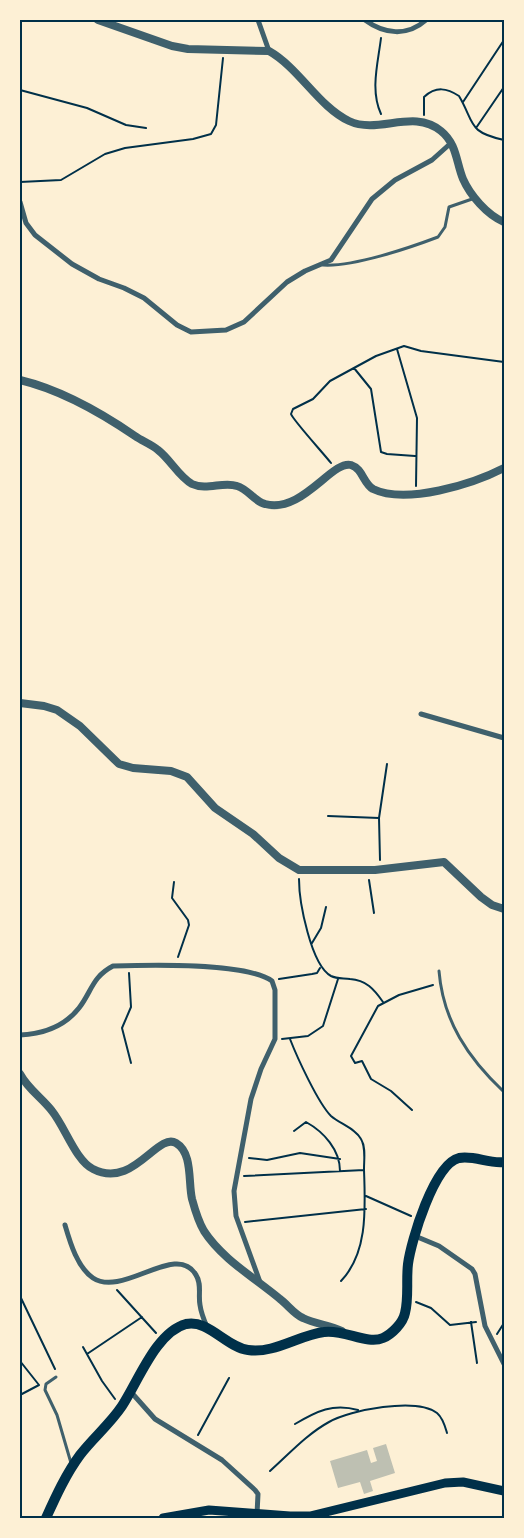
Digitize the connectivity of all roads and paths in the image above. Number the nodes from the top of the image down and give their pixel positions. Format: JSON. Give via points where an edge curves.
{"nodes":[{"id":1,"x":98,"y":20,"type":"edge"},
{"id":2,"x":258,"y":20,"type":"edge"},
{"id":3,"x":365,"y":20,"type":"edge"},
{"id":4,"x":426,"y":20,"type":"edge"},
{"id":5,"x":381,"y":30,"type":"junction"},
{"id":6,"x":504,"y":40,"type":"edge"},
{"id":7,"x":224,"y":50,"type":"junction"},
{"id":8,"x":269,"y":52,"type":"junction"},
{"id":9,"x":504,"y":87,"type":"edge"},
{"id":10,"x":20,"y":90,"type":"edge"},
{"id":11,"x":463,"y":102,"type":"junction"},
{"id":12,"x":424,"y":121,"type":"junction"},
{"id":13,"x":386,"y":122,"type":"junction"},
{"id":14,"x":146,"y":128,"type":"dead end"},
{"id":15,"x":476,"y":128,"type":"junction"},
{"id":16,"x":504,"y":140,"type":"edge"},
{"id":17,"x":451,"y":142,"type":"junction"},
{"id":18,"x":20,"y":182,"type":"edge"},
{"id":19,"x":475,"y":198,"type":"junction"},
{"id":20,"x":20,"y":202,"type":"edge"},
{"id":21,"x":504,"y":222,"type":"edge"},
{"id":22,"x":322,"y":264,"type":"junction"},
{"id":23,"x":397,"y":348,"type":"junction"},
{"id":24,"x":504,"y":362,"type":"edge"},
{"id":25,"x":354,"y":368,"type":"junction"},
{"id":26,"x":20,"y":380,"type":"edge"},
{"id":27,"x":415,"y":456,"type":"junction"},
{"id":28,"x":504,"y":468,"type":"edge"},
{"id":29,"x":336,"y":469,"type":"junction"},
{"id":30,"x":417,"y":492,"type":"junction"},
{"id":31,"x":20,"y":703,"type":"edge"},
{"id":32,"x":421,"y":714,"type":"dead end"},
{"id":33,"x":504,"y":738,"type":"edge"},
{"id":34,"x":386,"y":764,"type":"dead end"},
{"id":35,"x":328,"y":816,"type":"dead end"},
{"id":36,"x":379,"y":818,"type":"junction"},
{"id":37,"x":299,"y":870,"type":"junction"},
{"id":38,"x":368,"y":870,"type":"junction"},
{"id":39,"x":380,"y":870,"type":"junction"},
{"id":40,"x":174,"y":882,"type":"dead end"},
{"id":41,"x":326,"y":907,"type":"dead end"},
{"id":42,"x":504,"y":909,"type":"edge"},
{"id":43,"x":374,"y":912,"type":"dead end"},
{"id":44,"x":312,"y":943,"type":"junction"},
{"id":45,"x":128,"y":966,"type":"junction"},
{"id":46,"x":177,"y":967,"type":"junction"},
{"id":47,"x":320,"y":968,"type":"junction"},
{"id":48,"x":439,"y":971,"type":"dead end"},
{"id":49,"x":338,"y":979,"type":"junction"},
{"id":50,"x":272,"y":981,"type":"junction"},
{"id":51,"x":440,"y":983,"type":"junction"},
{"id":52,"x":383,"y":1002,"type":"junction"},
{"id":53,"x":20,"y":1035,"type":"edge"},
{"id":54,"x":290,"y":1039,"type":"junction"},
{"id":55,"x":275,"y":1040,"type":"junction"},
{"id":56,"x":130,"y":1063,"type":"dead end"},
{"id":57,"x":20,"y":1074,"type":"edge"},
{"id":58,"x":504,"y":1092,"type":"edge"},
{"id":59,"x":412,"y":1110,"type":"dead end"},
{"id":60,"x":294,"y":1131,"type":"dead end"},
{"id":61,"x":242,"y":1157,"type":"junction"},
{"id":62,"x":340,"y":1160,"type":"junction"},
{"id":63,"x":504,"y":1162,"type":"edge"},
{"id":64,"x":364,"y":1170,"type":"junction"},
{"id":65,"x":340,"y":1171,"type":"junction"},
{"id":66,"x":237,"y":1176,"type":"junction"},
{"id":67,"x":366,"y":1196,"type":"junction"},
{"id":68,"x":366,"y":1209,"type":"junction"},
{"id":69,"x":420,"y":1220,"type":"junction"},
{"id":70,"x":238,"y":1222,"type":"junction"},
{"id":71,"x":65,"y":1225,"type":"dead end"},
{"id":72,"x":415,"y":1236,"type":"junction"},
{"id":73,"x":341,"y":1281,"type":"dead end"},
{"id":74,"x":111,"y":1283,"type":"junction"},
{"id":75,"x":261,"y":1285,"type":"junction"},
{"id":76,"x":20,"y":1296,"type":"edge"},
{"id":77,"x":406,"y":1299,"type":"junction"},
{"id":78,"x":142,"y":1317,"type":"junction"},
{"id":79,"x":483,"y":1321,"type":"junction"},
{"id":80,"x":471,"y":1322,"type":"junction"},
{"id":81,"x":209,"y":1330,"type":"junction"},
{"id":82,"x":344,"y":1332,"type":"junction"},
{"id":83,"x":163,"y":1340,"type":"junction"},
{"id":84,"x":83,"y":1347,"type":"dead end"},
{"id":85,"x":87,"y":1354,"type":"junction"},
{"id":86,"x":20,"y":1361,"type":"edge"},
{"id":87,"x":476,"y":1364,"type":"dead end"},
{"id":88,"x":504,"y":1364,"type":"edge"},
{"id":89,"x":56,"y":1377,"type":"joint"},
{"id":90,"x":229,"y":1378,"type":"dead end"},
{"id":91,"x":39,"y":1385,"type":"junction"},
{"id":92,"x":44,"y":1390,"type":"junction"},
{"id":93,"x":130,"y":1392,"type":"junction"},
{"id":94,"x":20,"y":1395,"type":"edge"},
{"id":95,"x":122,"y":1406,"type":"junction"},
{"id":96,"x":360,"y":1411,"type":"junction"},
{"id":97,"x":295,"y":1424,"type":"dead end"},
{"id":98,"x":447,"y":1433,"type":"dead end"},
{"id":99,"x":194,"y":1442,"type":"junction"},
{"id":100,"x":72,"y":1466,"type":"junction"},
{"id":101,"x":270,"y":1471,"type":"dead end"},
{"id":102,"x":504,"y":1491,"type":"edge"},
{"id":103,"x":257,"y":1514,"type":"junction"},
{"id":104,"x":46,"y":1518,"type":"edge"},
{"id":105,"x":164,"y":1518,"type":"edge"}],
"edges":[{"from":1,"to":7,"type":"street","via":[[172,46]]},
{"from":2,"to":8,"type":"street"},
{"from":3,"to":5,"type":"street"},
{"from":4,"to":5,"type":"street","via":[[413,29]]},
{"from":5,"to":13,"type":"path","via":[[376,89],[380,111]]},
{"from":6,"to":11,"type":"path"},
{"from":7,"to":8,"type":"street"},
{"from":7,"to":18,"type":"path","via":[[216,125],[211,134],[105,154],[61,180]]},
{"from":8,"to":13,"type":"street","via":[[346,119],[358,123]]},
{"from":9,"to":15,"type":"path"},
{"from":10,"to":14,"type":"path","via":[[87,108],[126,125]]},
{"from":11,"to":12,"type":"path","via":[[454,92],[437,89],[424,97]]},
{"from":11,"to":15,"type":"path"},
{"from":12,"to":13,"type":"street"},
{"from":12,"to":17,"type":"street","via":[[442,131]]},
{"from":15,"to":16,"type":"path","via":[[488,136]]},
{"from":17,"to":19,"type":"street","via":[[463,179]]},
{"from":17,"to":22,"type":"street","via":[[432,160],[395,180],[372,200],[339,252]]},
{"from":19,"to":21,"type":"street","via":[[494,218]]},
{"from":19,"to":22,"type":"lane","via":[[450,207],[445,227],[438,237],[364,259]]},
{"from":20,"to":22,"type":"street","via":[[31,230],[58,256],[99,279],[144,298],[177,325],[191,332],[235,328],[287,282]]},
{"from":23,"to":24,"type":"path","via":[[404,346]]},
{"from":23,"to":25,"type":"path"},
{"from":23,"to":27,"type":"path","via":[[418,418]]},
{"from":25,"to":27,"type":"path","via":[[371,389],[381,452]]},
{"from":25,"to":29,"type":"path","via":[[330,380],[291,414]]},
{"from":26,"to":29,"type":"street","via":[[86,405],[112,420],[157,449],[193,484],[237,486],[263,504],[287,504]]},
{"from":27,"to":30,"type":"path"},
{"from":28,"to":30,"type":"street","via":[[465,485]]},
{"from":29,"to":30,"type":"street","via":[[350,464],[360,470],[371,488],[385,494]]},
{"from":31,"to":37,"type":"street","via":[[57,710],[80,726],[119,764],[171,770],[187,777],[215,808]]},
{"from":32,"to":33,"type":"street"},
{"from":34,"to":36,"type":"path"},
{"from":35,"to":36,"type":"path"},
{"from":36,"to":39,"type":"path"},
{"from":37,"to":38,"type":"street"},
{"from":37,"to":44,"type":"path","via":[[301,909]]},
{"from":38,"to":39,"type":"street"},
{"from":38,"to":43,"type":"path"},
{"from":39,"to":42,"type":"street","via":[[444,862],[481,897]]},
{"from":40,"to":46,"type":"path","via":[[172,898],[189,925]]},
{"from":41,"to":44,"type":"path","via":[[321,928]]},
{"from":44,"to":47,"type":"path"},
{"from":45,"to":46,"type":"street"},
{"from":45,"to":53,"type":"street","via":[[113,966],[100,972],[79,1008],[61,1024],[41,1033]]},
{"from":45,"to":56,"type":"path","via":[[131,1007],[122,1028]]},
{"from":46,"to":50,"type":"street","via":[[240,969],[266,976]]},
{"from":47,"to":49,"type":"path"},
{"from":47,"to":50,"type":"path","via":[[317,973]]},
{"from":48,"to":51,"type":"lane"},
{"from":49,"to":52,"type":"path","via":[[369,984]]},
{"from":49,"to":54,"type":"path","via":[[322,1026],[308,1036]]},
{"from":50,"to":55,"type":"street","via":[[275,990]]},
{"from":51,"to":52,"type":"path"},
{"from":51,"to":58,"type":"lane","via":[[463,1046]]},
{"from":52,"to":59,"type":"path","via":[[353,1051],[352,1061],[362,1061],[370,1079]]},
{"from":54,"to":55,"type":"path"},
{"from":54,"to":64,"type":"path","via":[[320,1100],[331,1115],[362,1139]]},
{"from":55,"to":61,"type":"street","via":[[251,1099]]},
{"from":57,"to":75,"type":"street","via":[[52,1111],[80,1158],[94,1170],[119,1173],[132,1168],[162,1143],[170,1141],[177,1144],[187,1160],[198,1221],[206,1234]]},
{"from":60,"to":62,"type":"path","via":[[303,1122],[309,1124],[324,1136]]},
{"from":61,"to":62,"type":"path","via":[[267,1160],[300,1153]]},
{"from":61,"to":66,"type":"street"},
{"from":62,"to":65,"type":"path"},
{"from":63,"to":69,"type":"main road","via":[[458,1158],[447,1164]]},
{"from":64,"to":65,"type":"path"},
{"from":64,"to":67,"type":"path"},
{"from":65,"to":66,"type":"path"},
{"from":66,"to":70,"type":"street","via":[[234,1205]]},
{"from":67,"to":68,"type":"path"},
{"from":67,"to":69,"type":"path"},
{"from":68,"to":70,"type":"path"},
{"from":68,"to":73,"type":"path","via":[[360,1246]]},
{"from":69,"to":72,"type":"main road"},
{"from":70,"to":75,"type":"street"},
{"from":71,"to":74,"type":"street","via":[[86,1271],[101,1282]]},
{"from":72,"to":77,"type":"main road","via":[[408,1265]]},
{"from":72,"to":79,"type":"street","via":[[439,1246],[472,1269]]},
{"from":74,"to":78,"type":"path"},
{"from":74,"to":81,"type":"street","via":[[171,1264],[190,1268],[199,1283],[199,1304]]},
{"from":75,"to":82,"type":"street","via":[[301,1318]]},
{"from":76,"to":89,"type":"path","via":[[54,1365]]},
{"from":77,"to":80,"type":"path","via":[[431,1308],[450,1324]]},
{"from":77,"to":82,"type":"main road","via":[[402,1321],[383,1338],[370,1340]]},
{"from":78,"to":83,"type":"path"},
{"from":78,"to":85,"type":"path"},
{"from":79,"to":80,"type":"path"},
{"from":79,"to":88,"type":"street"},
{"from":80,"to":87,"type":"path"},
{"from":81,"to":82,"type":"main road","via":[[247,1350],[275,1347],[320,1332]]},
{"from":81,"to":83,"type":"main road","via":[[199,1324],[187,1324]]},
{"from":83,"to":93,"type":"main road"},
{"from":84,"to":85,"type":"path"},
{"from":85,"to":95,"type":"path","via":[[102,1381]]},
{"from":86,"to":91,"type":"path"},
{"from":89,"to":92,"type":"lane","via":[[46,1384]]},
{"from":90,"to":99,"type":"path"},
{"from":91,"to":92,"type":"path"},
{"from":91,"to":94,"type":"path"},
{"from":92,"to":100,"type":"lane","via":[[57,1415]]},
{"from":93,"to":95,"type":"main road"},
{"from":93,"to":99,"type":"street","via":[[155,1419]]},
{"from":95,"to":100,"type":"main road"},
{"from":96,"to":97,"type":"path","via":[[346,1407],[327,1408]]},
{"from":96,"to":98,"type":"path","via":[[406,1406],[430,1410],[441,1417]]},
{"from":96,"to":101,"type":"path","via":[[322,1426]]},
{"from":99,"to":103,"type":"street","via":[[222,1460],[255,1490],[258,1494]]},
{"from":100,"to":104,"type":"main road"},
{"from":102,"to":103,"type":"main road","via":[[463,1482],[445,1483],[310,1516]]},
{"from":103,"to":105,"type":"main road","via":[[209,1510]]}]}
